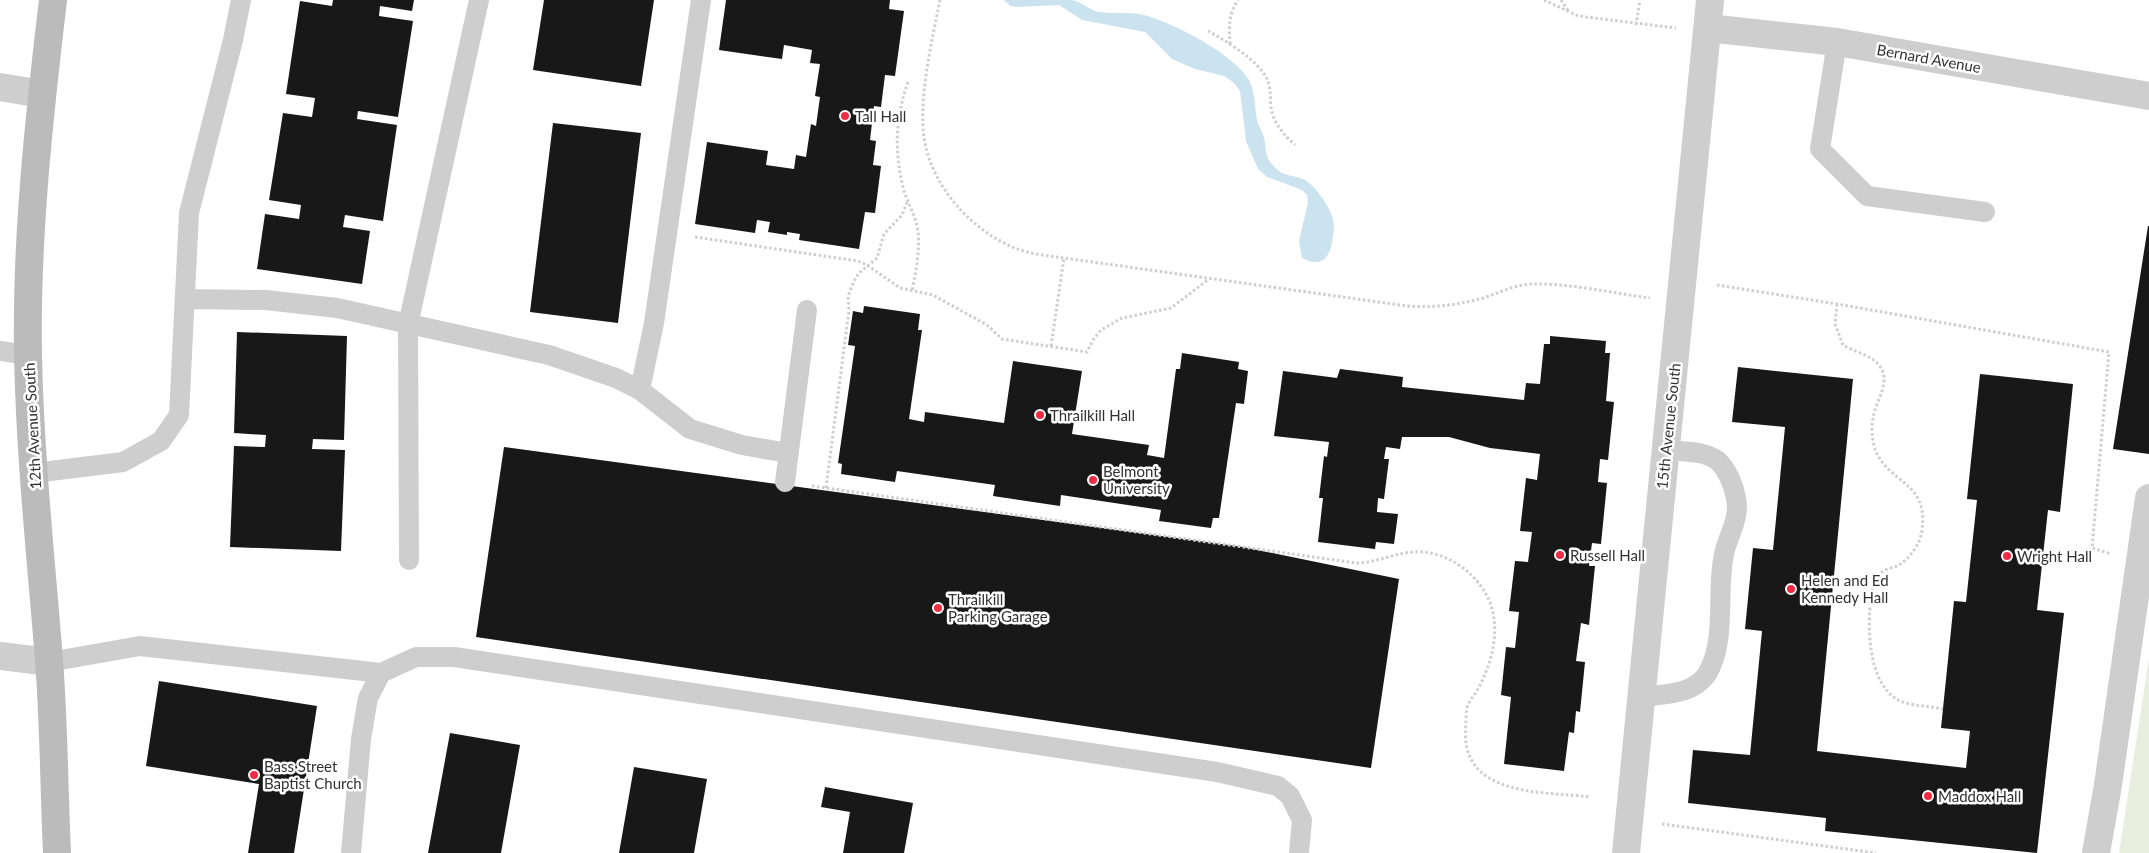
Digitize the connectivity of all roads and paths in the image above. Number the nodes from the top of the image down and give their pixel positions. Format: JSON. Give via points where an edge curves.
{"nodes":[{"id":1,"x":53,"y":0,"type":"edge"},
{"id":2,"x":241,"y":0,"type":"edge"},
{"id":3,"x":479,"y":0,"type":"edge"},
{"id":4,"x":701,"y":0,"type":"edge"},
{"id":5,"x":940,"y":0,"type":"edge"},
{"id":6,"x":1238,"y":0,"type":"edge"},
{"id":7,"x":1544,"y":0,"type":"edge"},
{"id":8,"x":1561,"y":0,"type":"edge"},
{"id":9,"x":1640,"y":0,"type":"edge"},
{"id":10,"x":1710,"y":0,"type":"edge"},
{"id":11,"x":1570,"y":13,"type":"junction"},
{"id":12,"x":1636,"y":24,"type":"junction"},
{"id":13,"x":1708,"y":28,"type":"junction"},
{"id":14,"x":1208,"y":32,"type":"dead end"},
{"id":15,"x":1837,"y":42,"type":"junction"},
{"id":16,"x":1230,"y":45,"type":"junction"},
{"id":17,"x":908,"y":82,"type":"dead end"},
{"id":18,"x":0,"y":87,"type":"edge"},
{"id":19,"x":42,"y":94,"type":"junction"},
{"id":20,"x":2149,"y":96,"type":"edge"},
{"id":21,"x":1296,"y":145,"type":"dead end"},
{"id":22,"x":908,"y":200,"type":"junction"},
{"id":23,"x":1984,"y":212,"type":"dead end"},
{"id":24,"x":667,"y":233,"type":"junction"},
{"id":25,"x":1064,"y":258,"type":"junction"},
{"id":26,"x":868,"y":264,"type":"junction"},
{"id":27,"x":1209,"y":279,"type":"junction"},
{"id":28,"x":1717,"y":285,"type":"dead end"},
{"id":29,"x":912,"y":291,"type":"junction"},
{"id":30,"x":185,"y":299,"type":"junction"},
{"id":31,"x":1681,"y":302,"type":"junction"},
{"id":32,"x":1837,"y":304,"type":"junction"},
{"id":33,"x":807,"y":310,"type":"dead end"},
{"id":34,"x":408,"y":325,"type":"junction"},
{"id":35,"x":1051,"y":346,"type":"junction"},
{"id":36,"x":0,"y":351,"type":"edge"},
{"id":37,"x":28,"y":356,"type":"junction"},
{"id":38,"x":640,"y":390,"type":"junction"},
{"id":39,"x":1666,"y":450,"type":"junction"},
{"id":40,"x":788,"y":453,"type":"junction"},
{"id":41,"x":34,"y":472,"type":"junction"},
{"id":42,"x":785,"y":482,"type":"joint"},
{"id":43,"x":826,"y":488,"type":"junction"},
{"id":44,"x":2149,"y":498,"type":"edge"},
{"id":45,"x":409,"y":560,"type":"dead end"},
{"id":46,"x":2112,"y":564,"type":"dead end"},
{"id":47,"x":0,"y":656,"type":"edge"},
{"id":48,"x":49,"y":662,"type":"junction"},
{"id":49,"x":380,"y":673,"type":"junction"},
{"id":50,"x":1641,"y":697,"type":"junction"},
{"id":51,"x":1943,"y":709,"type":"dead end"},
{"id":52,"x":1590,"y":797,"type":"dead end"},
{"id":53,"x":1662,"y":824,"type":"dead end"},
{"id":54,"x":57,"y":853,"type":"edge"},
{"id":55,"x":351,"y":853,"type":"edge"},
{"id":56,"x":1299,"y":853,"type":"edge"},
{"id":57,"x":1626,"y":853,"type":"edge"},
{"id":58,"x":1876,"y":853,"type":"edge"},
{"id":59,"x":2096,"y":853,"type":"edge"}],
"edges":[{"from":1,"to":19,"type":"main road","name":"12th Avenue South"},
{"from":2,"to":30,"type":"lane","via":[[189,213]]},
{"from":3,"to":34,"type":"lane"},
{"from":4,"to":24,"type":"lane"},
{"from":5,"to":25,"type":"path","via":[[926,81],[923,129],[936,173],[947,193],[977,227],[1017,249]]},
{"from":6,"to":16,"type":"path","via":[[1228,24]]},
{"from":7,"to":11,"type":"path"},
{"from":8,"to":11,"type":"path"},
{"from":9,"to":12,"type":"path"},
{"from":10,"to":13,"type":"street","name":"15th Avenue South"},
{"from":11,"to":12,"type":"path"},
{"from":12,"to":13,"type":"path"},
{"from":13,"to":15,"type":"street","name":"Bernard Avenue"},
{"from":13,"to":31,"type":"street","name":"15th Avenue South"},
{"from":14,"to":16,"type":"path"},
{"from":15,"to":20,"type":"street","name":"Bernard Avenue"},
{"from":15,"to":23,"type":"lane","via":[[1820,149],[1867,196]]},
{"from":16,"to":21,"type":"path","via":[[1266,77],[1277,124]]},
{"from":17,"to":22,"type":"path","via":[[896,139]]},
{"from":18,"to":19,"type":"street"},
{"from":19,"to":37,"type":"main road","name":"12th Avenue South","via":[[30,228]]},
{"from":22,"to":26,"type":"path","via":[[902,215],[884,234],[877,258]]},
{"from":22,"to":29,"type":"path","via":[[918,229],[919,247]]},
{"from":24,"to":26,"type":"path"},
{"from":24,"to":38,"type":"lane"},
{"from":25,"to":27,"type":"path"},
{"from":25,"to":35,"type":"path"},
{"from":26,"to":29,"type":"path","via":[[893,284]]},
{"from":26,"to":43,"type":"path","via":[[858,273],[848,296],[849,310]]},
{"from":27,"to":31,"type":"path","via":[[1434,308],[1530,284]]},
{"from":27,"to":35,"type":"path","via":[[1171,308],[1122,318],[1101,330],[1087,352]]},
{"from":28,"to":32,"type":"path"},
{"from":29,"to":35,"type":"path","via":[[942,300],[987,325],[1002,339]]},
{"from":30,"to":34,"type":"lane","via":[[266,300],[337,308]]},
{"from":30,"to":41,"type":"lane","via":[[180,415],[161,441],[123,462]]},
{"from":31,"to":39,"type":"street","name":"15th Avenue South"},
{"from":32,"to":46,"type":"path","via":[[2109,352],[2092,548],[2113,554]]},
{"from":32,"to":51,"type":"path","via":[[1835,324],[1843,345],[1870,358],[1883,372],[1885,384],[1872,418],[1875,448],[1884,466],[1916,493],[1923,522],[1920,538],[1911,554],[1897,566],[1879,574],[1873,587],[1868,620],[1871,654],[1880,680],[1897,699]]},
{"from":33,"to":40,"type":"lane"},
{"from":34,"to":38,"type":"lane","via":[[549,355],[616,378]]},
{"from":34,"to":45,"type":"lane"},
{"from":36,"to":37,"type":"lane"},
{"from":37,"to":41,"type":"main road","name":"12th Avenue South"},
{"from":38,"to":40,"type":"lane","via":[[690,429],[742,445]]},
{"from":39,"to":50,"type":"street","name":"15th Avenue South"},
{"from":39,"to":50,"type":"lane","via":[[1703,454],[1718,461],[1734,492],[1736,516],[1725,550],[1717,643],[1707,674],[1685,691]]},
{"from":40,"to":42,"type":"lane"},
{"from":41,"to":48,"type":"main road","name":"12th Avenue South"},
{"from":42,"to":43,"type":"path"},
{"from":43,"to":52,"type":"path","via":[[1356,563],[1422,552],[1451,560],[1473,575],[1484,590],[1495,616],[1490,665],[1468,706],[1464,735],[1470,758],[1476,768],[1488,777],[1513,788]]},
{"from":44,"to":59,"type":"street"},
{"from":47,"to":48,"type":"street"},
{"from":48,"to":49,"type":"lane","via":[[140,646]]},
{"from":48,"to":54,"type":"main road","name":"12th Avenue South"},
{"from":49,"to":55,"type":"lane","via":[[368,698],[361,739]]},
{"from":49,"to":56,"type":"lane","via":[[416,657],[454,657],[1217,772],[1278,786],[1290,796],[1302,820]]},
{"from":50,"to":57,"type":"street","name":"15th Avenue South"},
{"from":53,"to":58,"type":"path"}]}
